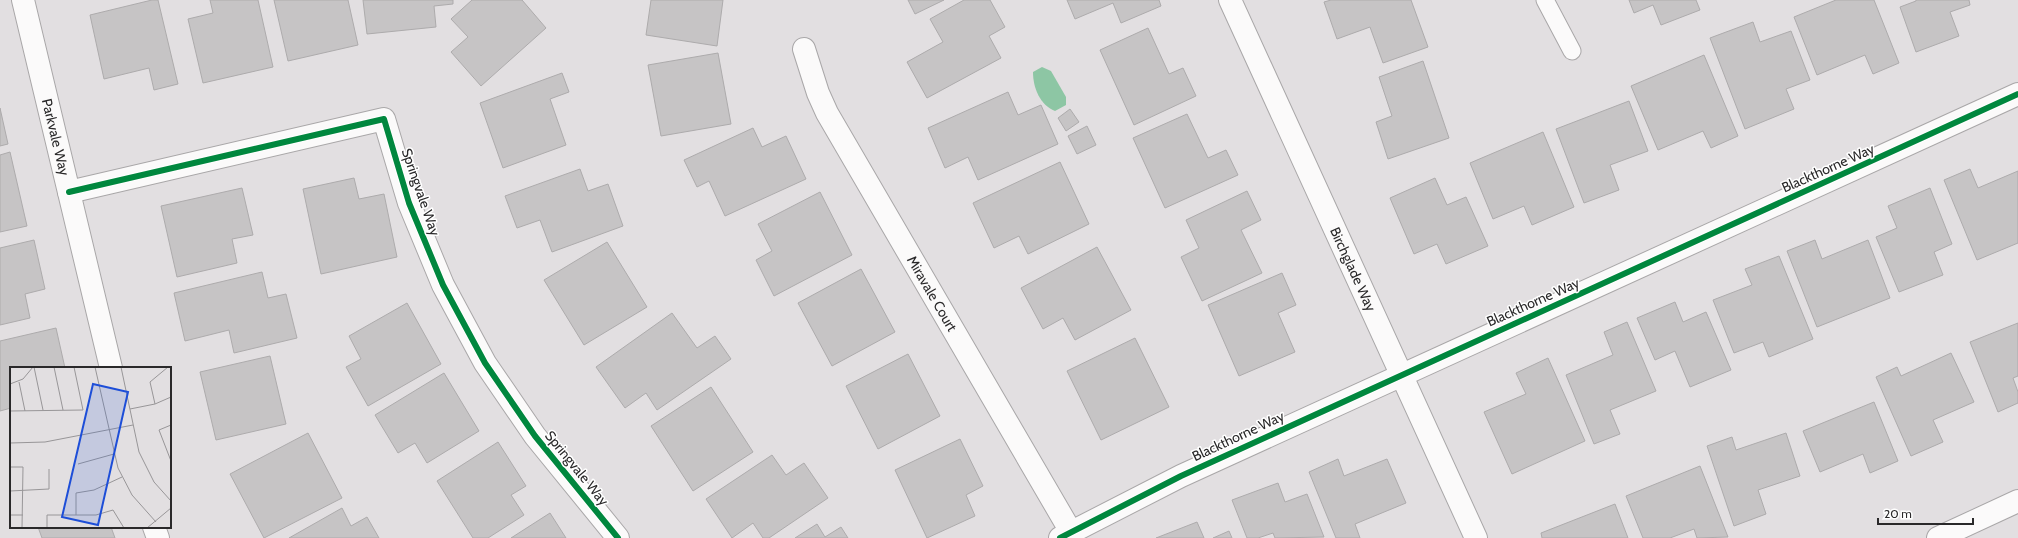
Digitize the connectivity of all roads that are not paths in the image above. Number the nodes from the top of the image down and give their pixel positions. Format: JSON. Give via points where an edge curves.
{"nodes":[{"id":1,"x":23,"y":0,"type":"edge"},
{"id":2,"x":1230,"y":0,"type":"edge"},
{"id":3,"x":1545,"y":0,"type":"edge"},
{"id":4,"x":804,"y":49,"type":"dead end"},
{"id":5,"x":1572,"y":51,"type":"dead end"},
{"id":6,"x":2018,"y":94,"type":"edge"},
{"id":7,"x":69,"y":192,"type":"junction"},
{"id":8,"x":111,"y":367,"type":"edge"},
{"id":9,"x":1401,"y":375,"type":"junction"},
{"id":10,"x":2018,"y":501,"type":"edge"},
{"id":11,"x":154,"y":528,"type":"edge"},
{"id":12,"x":1066,"y":535,"type":"edge"},
{"id":13,"x":158,"y":538,"type":"edge"},
{"id":14,"x":618,"y":538,"type":"edge"},
{"id":15,"x":1476,"y":538,"type":"edge"},
{"id":16,"x":1938,"y":538,"type":"edge"}],
"edges":[{"from":1,"to":7,"type":"street","name":"Parkvale Way"},
{"from":2,"to":9,"type":"street","name":"Birchglade Way"},
{"from":3,"to":5,"type":"lane"},
{"from":4,"to":12,"type":"street","name":"Miravale Court","via":[[827,114]]},
{"from":6,"to":9,"type":"street","name":"Blackthorne Way"},
{"from":7,"to":8,"type":"street","name":"Parkvale Way"},
{"from":7,"to":14,"type":"street","name":"Springvale Way","via":[[384,119],[409,203],[440,279],[485,363],[535,436]]},
{"from":9,"to":12,"type":"street","name":"Blackthorne Way","via":[[1181,476]]},
{"from":9,"to":15,"type":"street","name":"Birchglade Way"},
{"from":10,"to":16,"type":"street"},
{"from":11,"to":13,"type":"street"}]}
